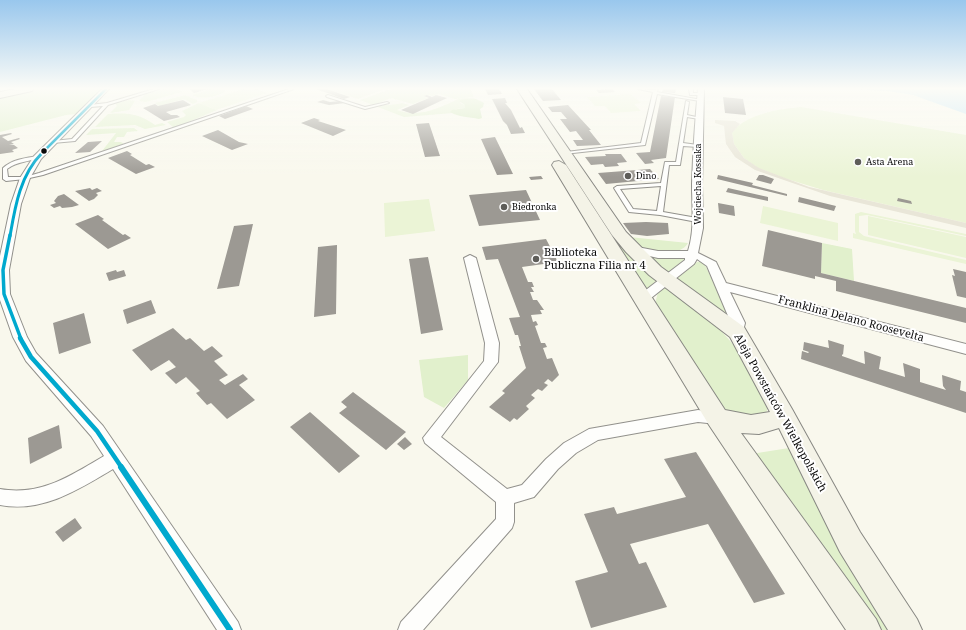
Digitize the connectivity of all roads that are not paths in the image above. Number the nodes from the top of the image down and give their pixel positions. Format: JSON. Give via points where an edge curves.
{"nodes":[{"id":1,"x":77,"y":118,"type":"edge"},
{"id":2,"x":93,"y":118,"type":"edge"},
{"id":3,"x":204,"y":118,"type":"edge"},
{"id":4,"x":529,"y":118,"type":"edge"},
{"id":5,"x":542,"y":118,"type":"edge"},
{"id":6,"x":649,"y":118,"type":"edge"},
{"id":7,"x":685,"y":118,"type":"edge"},
{"id":8,"x":699,"y":118,"type":"edge"},
{"id":9,"x":53,"y":142,"type":"junction"},
{"id":10,"x":681,"y":144,"type":"junction"},
{"id":11,"x":698,"y":146,"type":"junction"},
{"id":12,"x":566,"y":153,"type":"junction"},
{"id":13,"x":38,"y":157,"type":"junction"},
{"id":14,"x":25,"y":178,"type":"junction"},
{"id":15,"x":664,"y":184,"type":"junction"},
{"id":16,"x":660,"y":213,"type":"junction"},
{"id":17,"x":697,"y":220,"type":"junction"},
{"id":18,"x":632,"y":249,"type":"junction"},
{"id":19,"x":693,"y":254,"type":"junction"},
{"id":20,"x":470,"y":258,"type":"dead end"},
{"id":21,"x":667,"y":280,"type":"junction"},
{"id":22,"x":720,"y":285,"type":"junction"},
{"id":23,"x":642,"y":299,"type":"junction"},
{"id":24,"x":737,"y":332,"type":"junction"},
{"id":25,"x":966,"y":349,"type":"edge"},
{"id":26,"x":784,"y":416,"type":"junction"},
{"id":27,"x":717,"y":418,"type":"junction"},
{"id":28,"x":115,"y":458,"type":"junction"},
{"id":29,"x":0,"y":497,"type":"edge"},
{"id":30,"x":505,"y":498,"type":"junction"},
{"id":31,"x":230,"y":630,"type":"edge"},
{"id":32,"x":409,"y":630,"type":"edge"},
{"id":33,"x":865,"y":630,"type":"edge"},
{"id":34,"x":906,"y":630,"type":"edge"}],
"edges":[{"from":1,"to":9,"type":"street"},
{"from":2,"to":9,"type":"lane","via":[[73,140]]},
{"from":3,"to":14,"type":"lane"},
{"from":4,"to":23,"type":"main road"},
{"from":5,"to":12,"type":"main road","name":"Aleja Powstańców Wielkopolskich"},
{"from":6,"to":12,"type":"lane","via":[[643,144]]},
{"from":7,"to":10,"type":"lane"},
{"from":8,"to":11,"type":"street","name":"Wojciecha Kossaka"},
{"from":9,"to":13,"type":"street"},
{"from":10,"to":11,"type":"lane"},
{"from":10,"to":15,"type":"lane","via":[[678,164],[667,162]]},
{"from":11,"to":17,"type":"street","name":"Wojciecha Kossaka"},
{"from":12,"to":18,"type":"main road","name":"Aleja Powstańców Wielkopolskich"},
{"from":13,"to":14,"type":"street"},
{"from":13,"to":14,"type":"lane","via":[[19,161],[5,169],[6,178]]},
{"from":14,"to":28,"type":"street","via":[[17,199],[3,270],[7,305],[31,357],[93,426]]},
{"from":15,"to":16,"type":"lane"},
{"from":15,"to":16,"type":"lane","via":[[617,188],[631,211]]},
{"from":16,"to":17,"type":"lane"},
{"from":17,"to":19,"type":"street","name":"Wojciecha Kossaka","via":[[698,234]]},
{"from":18,"to":19,"type":"street","via":[[668,255]]},
{"from":18,"to":21,"type":"main road","name":"Aleja Powstańców Wielkopolskich"},
{"from":19,"to":21,"type":"street","name":"Wojciecha Kossaka","via":[[690,262]]},
{"from":19,"to":22,"type":"street","via":[[704,257],[712,264]]},
{"from":20,"to":30,"type":"street","via":[[492,343],[491,362],[431,438]]},
{"from":21,"to":23,"type":"street","name":"Wojciecha Kossaka"},
{"from":21,"to":24,"type":"main road","name":"Aleja Powstańców Wielkopolskich"},
{"from":22,"to":24,"type":"street","via":[[738,323]]},
{"from":22,"to":25,"type":"street","name":"Franklina Delano Roosevelta"},
{"from":23,"to":27,"type":"main road"},
{"from":24,"to":26,"type":"main road","name":"Aleja Powstańców Wielkopolskich"},
{"from":26,"to":27,"type":"main road","via":[[774,422],[758,426]]},
{"from":26,"to":34,"type":"main road","name":"Aleja Powstańców Wielkopolskich","via":[[850,542]]},
{"from":27,"to":30,"type":"street","via":[[698,416],[595,434],[570,448],[528,491]]},
{"from":27,"to":33,"type":"main road"},
{"from":28,"to":29,"type":"street","via":[[76,482],[49,493],[17,499]]},
{"from":28,"to":31,"type":"street"},
{"from":30,"to":32,"type":"street","via":[[505,522]]}]}
